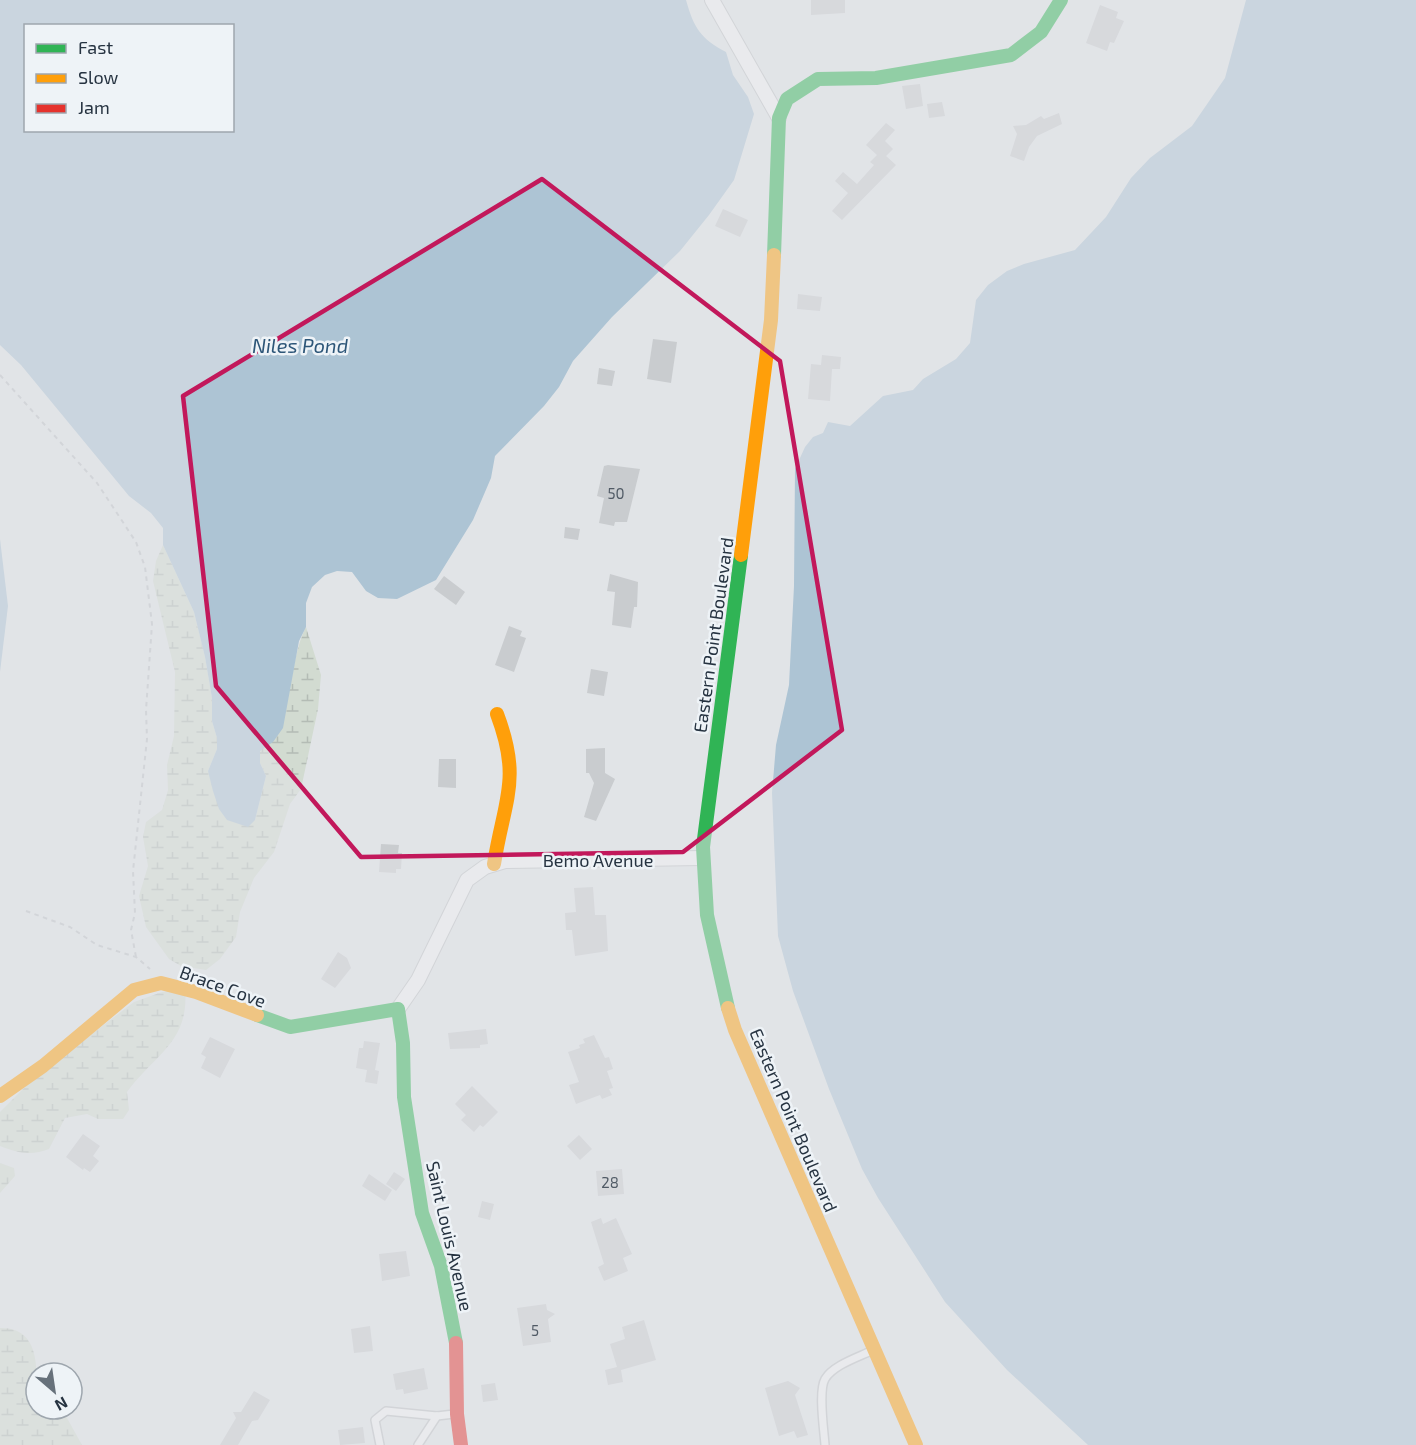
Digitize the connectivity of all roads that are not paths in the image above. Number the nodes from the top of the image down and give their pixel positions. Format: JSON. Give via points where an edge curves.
{"nodes":[{"id":1,"x":712,"y":0,"type":"edge"},
{"id":2,"x":1061,"y":0,"type":"edge"},
{"id":3,"x":779,"y":118,"type":"junction"},
{"id":4,"x":497,"y":714,"type":"dead end"},
{"id":5,"x":702,"y":858,"type":"junction"},
{"id":6,"x":494,"y":864,"type":"junction"},
{"id":7,"x":398,"y":1009,"type":"junction"},
{"id":8,"x":0,"y":1096,"type":"edge"},
{"id":9,"x":873,"y":1350,"type":"junction"},
{"id":10,"x":457,"y":1414,"type":"junction"},
{"id":11,"x":437,"y":1416,"type":"junction"},
{"id":12,"x":380,"y":1445,"type":"edge"},
{"id":13,"x":418,"y":1445,"type":"edge"},
{"id":14,"x":461,"y":1445,"type":"edge"},
{"id":15,"x":825,"y":1445,"type":"edge"},
{"id":16,"x":916,"y":1445,"type":"edge"}],
"edges":[{"from":1,"to":3,"type":"street"},
{"from":2,"to":3,"type":"street","via":[[1041,32],[1011,55],[876,78],[818,79],[787,99]]},
{"from":3,"to":5,"type":"street","name":"Eastern Point Boulevard","via":[[770,330]]},
{"from":4,"to":6,"type":"street","via":[[508,740],[514,774],[496,838]]},
{"from":5,"to":6,"type":"street","name":"Bemo Avenue"},
{"from":5,"to":9,"type":"street","name":"Eastern Point Boulevard","via":[[726,1002]]},
{"from":6,"to":7,"type":"street","via":[[467,880],[418,980]]},
{"from":7,"to":8,"type":"street","name":"Brace Cove","via":[[290,1027],[161,983],[134,990],[43,1066]]},
{"from":7,"to":10,"type":"street","name":"Saint Louis Avenue","via":[[404,1097],[420,1202],[441,1266],[456,1345]]},
{"from":9,"to":15,"type":"lane","via":[[825,1379]]},
{"from":9,"to":16,"type":"street","name":"Eastern Point Boulevard"},
{"from":10,"to":11,"type":"lane"},
{"from":10,"to":14,"type":"street","name":"Saint Louis Avenue"},
{"from":11,"to":12,"type":"lane","via":[[379,1413],[375,1420]]},
{"from":11,"to":13,"type":"lane"}]}
